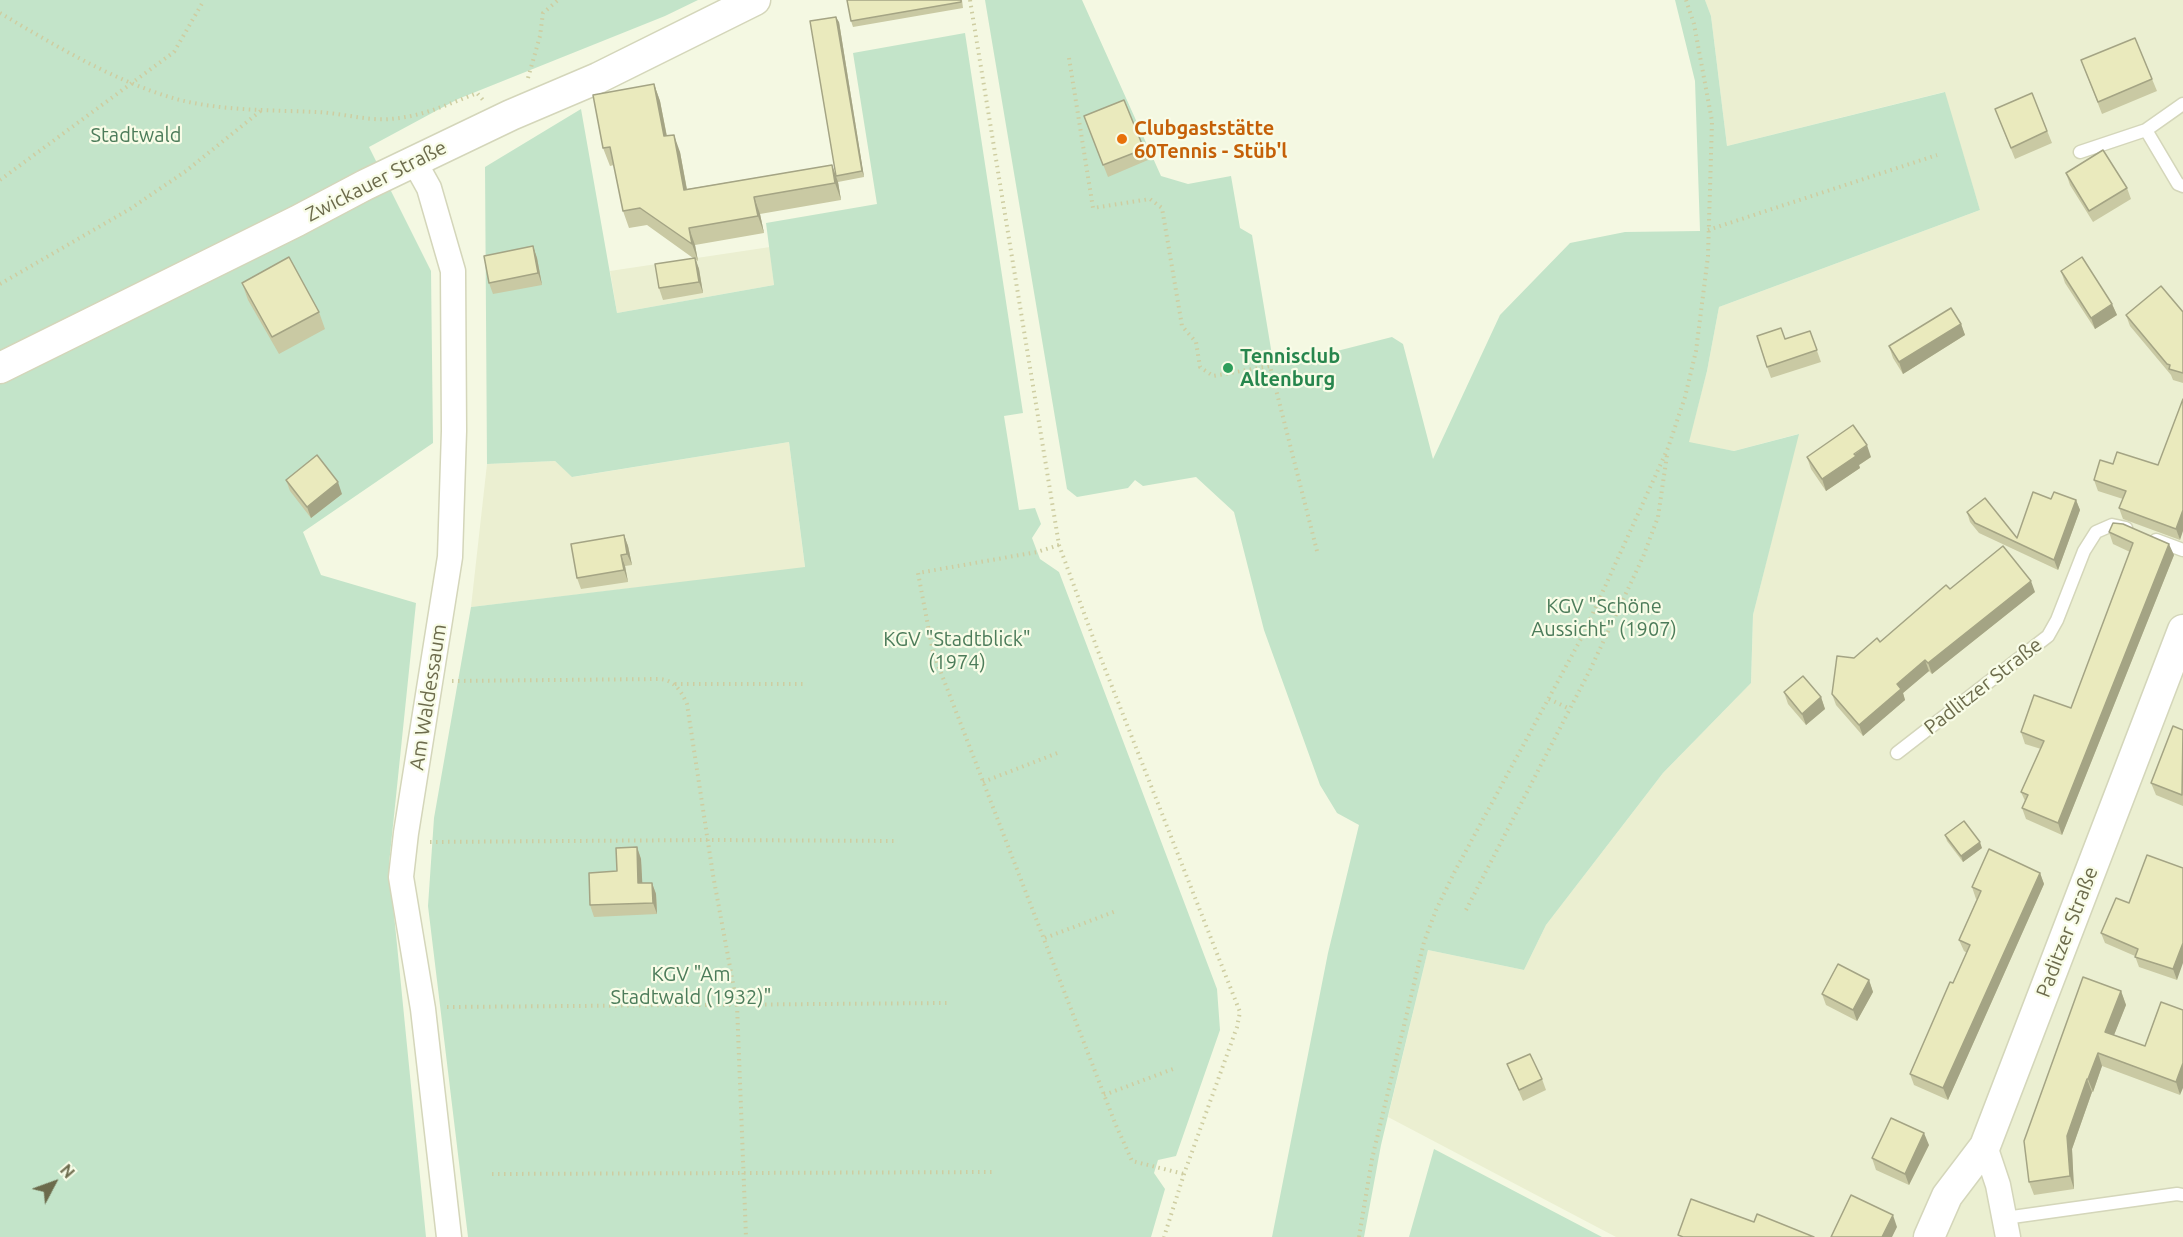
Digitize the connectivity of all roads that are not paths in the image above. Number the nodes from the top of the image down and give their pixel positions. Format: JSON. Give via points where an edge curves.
{"nodes":[{"id":1,"x":755,"y":0,"type":"edge"},
{"id":2,"x":2183,"y":104,"type":"edge"},
{"id":3,"x":2146,"y":130,"type":"junction"},
{"id":4,"x":2080,"y":152,"type":"dead end"},
{"id":5,"x":414,"y":161,"type":"junction"},
{"id":6,"x":2183,"y":186,"type":"edge"},
{"id":7,"x":0,"y":368,"type":"edge"},
{"id":8,"x":2183,"y":550,"type":"edge"},
{"id":9,"x":2183,"y":630,"type":"edge"},
{"id":10,"x":1897,"y":753,"type":"dead end"},
{"id":11,"x":1985,"y":1146,"type":"junction"},
{"id":12,"x":2183,"y":1196,"type":"edge"},
{"id":13,"x":2007,"y":1227,"type":"edge"},
{"id":14,"x":449,"y":1237,"type":"edge"},
{"id":15,"x":1929,"y":1237,"type":"edge"}],
"edges":[{"from":1,"to":5,"type":"street","name":"Zwickauer Straße","via":[[598,78]]},
{"from":2,"to":3,"type":"lane"},
{"from":3,"to":4,"type":"lane"},
{"from":3,"to":6,"type":"lane","via":[[2178,184]]},
{"from":5,"to":7,"type":"street","name":"Zwickauer Straße"},
{"from":5,"to":14,"type":"street","name":"Am Waldessaum","via":[[429,188],[453,271],[454,431],[450,557],[401,877],[423,1009]]},
{"from":8,"to":10,"type":"lane","name":"Padlitzer Straße","via":[[2129,528],[2112,525],[2096,532],[2048,636]]},
{"from":9,"to":11,"type":"street","name":"Paditzer Straße"},
{"from":11,"to":13,"type":"street"},
{"from":11,"to":15,"type":"street","name":"Paditzer Straße","via":[[1947,1196]]},
{"from":12,"to":13,"type":"lane","via":[[2177,1194]]}]}
